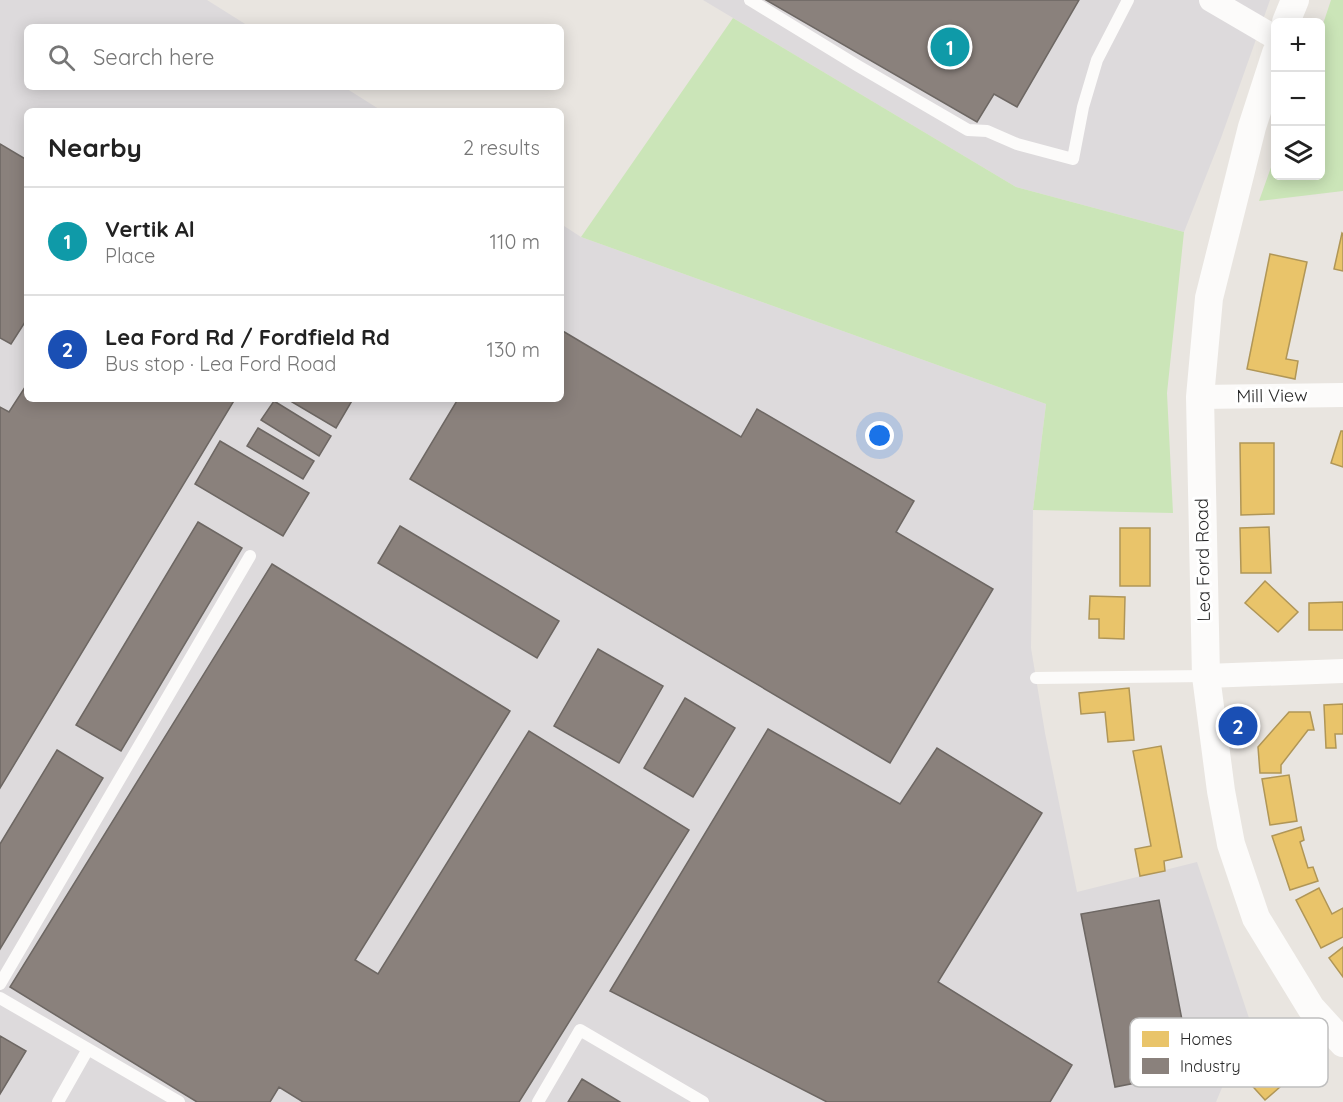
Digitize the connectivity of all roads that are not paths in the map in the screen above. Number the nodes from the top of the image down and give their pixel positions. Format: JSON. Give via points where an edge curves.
{"nodes":[{"id":1,"x":750,"y":0,"type":"edge"},
{"id":2,"x":1128,"y":0,"type":"edge"},
{"id":3,"x":1211,"y":0,"type":"edge"},
{"id":4,"x":1294,"y":0,"type":"edge"},
{"id":5,"x":1287,"y":18,"type":"edge"},
{"id":6,"x":1271,"y":36,"type":"edge"},
{"id":7,"x":1271,"y":66,"type":"edge"},
{"id":8,"x":1343,"y":395,"type":"edge"},
{"id":9,"x":1200,"y":397,"type":"junction"},
{"id":10,"x":250,"y":556,"type":"dead end"},
{"id":11,"x":1343,"y":671,"type":"edge"},
{"id":12,"x":1206,"y":676,"type":"junction"},
{"id":13,"x":1036,"y":678,"type":"dead end"},
{"id":14,"x":0,"y":984,"type":"edge"},
{"id":15,"x":0,"y":998,"type":"edge"},
{"id":16,"x":1320,"y":1018,"type":"edge"},
{"id":17,"x":1328,"y":1027,"type":"edge"},
{"id":18,"x":1343,"y":1043,"type":"edge"},
{"id":19,"x":88,"y":1049,"type":"junction"},
{"id":20,"x":58,"y":1102,"type":"edge"},
{"id":21,"x":179,"y":1102,"type":"edge"},
{"id":22,"x":538,"y":1102,"type":"edge"},
{"id":23,"x":703,"y":1102,"type":"edge"}],
"edges":[{"from":1,"to":2,"type":"lane","via":[[968,130],[987,130],[1017,144],[1073,159],[1096,60]]},
{"from":3,"to":6,"type":"street"},
{"from":4,"to":5,"type":"street"},
{"from":7,"to":9,"type":"street","name":"Lea Ford Road","via":[[1209,298]]},
{"from":8,"to":9,"type":"street","name":"Mill View"},
{"from":9,"to":12,"type":"street","name":"Lea Ford Road"},
{"from":10,"to":14,"type":"lane"},
{"from":11,"to":12,"type":"street"},
{"from":12,"to":13,"type":"lane"},
{"from":12,"to":16,"type":"street","name":"Lea Ford Road","via":[[1231,844],[1256,918]]},
{"from":15,"to":19,"type":"lane"},
{"from":17,"to":18,"type":"street","name":"Lea Ford Road"},
{"from":19,"to":20,"type":"lane"},
{"from":19,"to":21,"type":"lane"},
{"from":22,"to":23,"type":"lane","via":[[580,1030]]}]}
